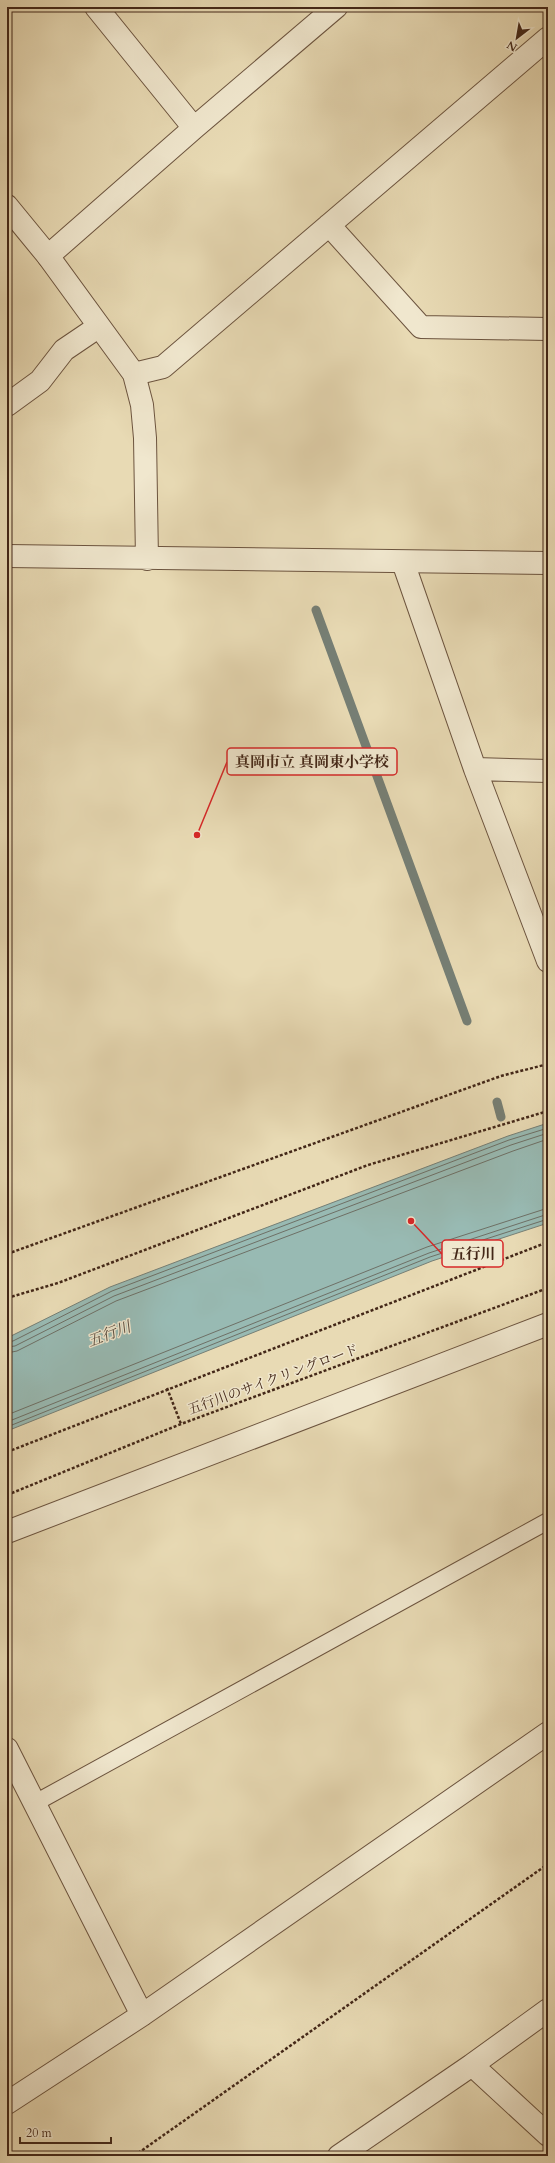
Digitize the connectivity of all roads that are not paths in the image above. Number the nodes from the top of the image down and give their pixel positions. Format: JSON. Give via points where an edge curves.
{"nodes":[{"id":1,"x":96,"y":7,"type":"edge"},
{"id":2,"x":336,"y":7,"type":"edge"},
{"id":3,"x":548,"y":38,"type":"edge"},
{"id":4,"x":194,"y":128,"type":"junction"},
{"id":5,"x":7,"y":206,"type":"edge"},
{"id":6,"x":329,"y":225,"type":"junction"},
{"id":7,"x":48,"y":256,"type":"junction"},
{"id":8,"x":98,"y":327,"type":"junction"},
{"id":9,"x":548,"y":329,"type":"edge"},
{"id":10,"x":134,"y":374,"type":"junction"},
{"id":11,"x":7,"y":405,"type":"edge"},
{"id":12,"x":7,"y":556,"type":"edge"},
{"id":13,"x":147,"y":559,"type":"junction"},
{"id":14,"x":403,"y":562,"type":"junction"},
{"id":15,"x":548,"y":563,"type":"edge"},
{"id":16,"x":475,"y":769,"type":"junction"},
{"id":17,"x":548,"y":771,"type":"edge"},
{"id":18,"x":548,"y":961,"type":"edge"},
{"id":19,"x":546,"y":1330,"type":"edge"},
{"id":20,"x":548,"y":1521,"type":"edge"},
{"id":21,"x":7,"y":1532,"type":"edge"},
{"id":22,"x":548,"y":1733,"type":"edge"},
{"id":23,"x":7,"y":1749,"type":"edge"},
{"id":24,"x":35,"y":1803,"type":"junction"},
{"id":25,"x":548,"y":2010,"type":"edge"},
{"id":26,"x":142,"y":2015,"type":"junction"},
{"id":27,"x":472,"y":2065,"type":"junction"},
{"id":28,"x":7,"y":2103,"type":"edge"},
{"id":29,"x":548,"y":2136,"type":"edge"},
{"id":30,"x":339,"y":2156,"type":"edge"}],
"edges":[{"from":1,"to":4,"type":"street"},
{"from":2,"to":4,"type":"street"},
{"from":3,"to":6,"type":"street"},
{"from":4,"to":7,"type":"street"},
{"from":5,"to":7,"type":"street"},
{"from":6,"to":9,"type":"street","via":[[421,327]]},
{"from":6,"to":10,"type":"street","via":[[163,367]]},
{"from":7,"to":8,"type":"street"},
{"from":8,"to":10,"type":"street"},
{"from":8,"to":11,"type":"street","via":[[64,350],[40,381]]},
{"from":10,"to":13,"type":"street","via":[[142,405],[145,438]]},
{"from":12,"to":13,"type":"street"},
{"from":13,"to":14,"type":"street"},
{"from":14,"to":15,"type":"street"},
{"from":14,"to":16,"type":"street"},
{"from":16,"to":17,"type":"street"},
{"from":16,"to":18,"type":"street"},
{"from":19,"to":21,"type":"street"},
{"from":20,"to":24,"type":"lane"},
{"from":22,"to":26,"type":"street"},
{"from":23,"to":24,"type":"street"},
{"from":24,"to":26,"type":"street"},
{"from":25,"to":27,"type":"street"},
{"from":26,"to":28,"type":"street"},
{"from":27,"to":29,"type":"street"},
{"from":27,"to":30,"type":"street"}]}
